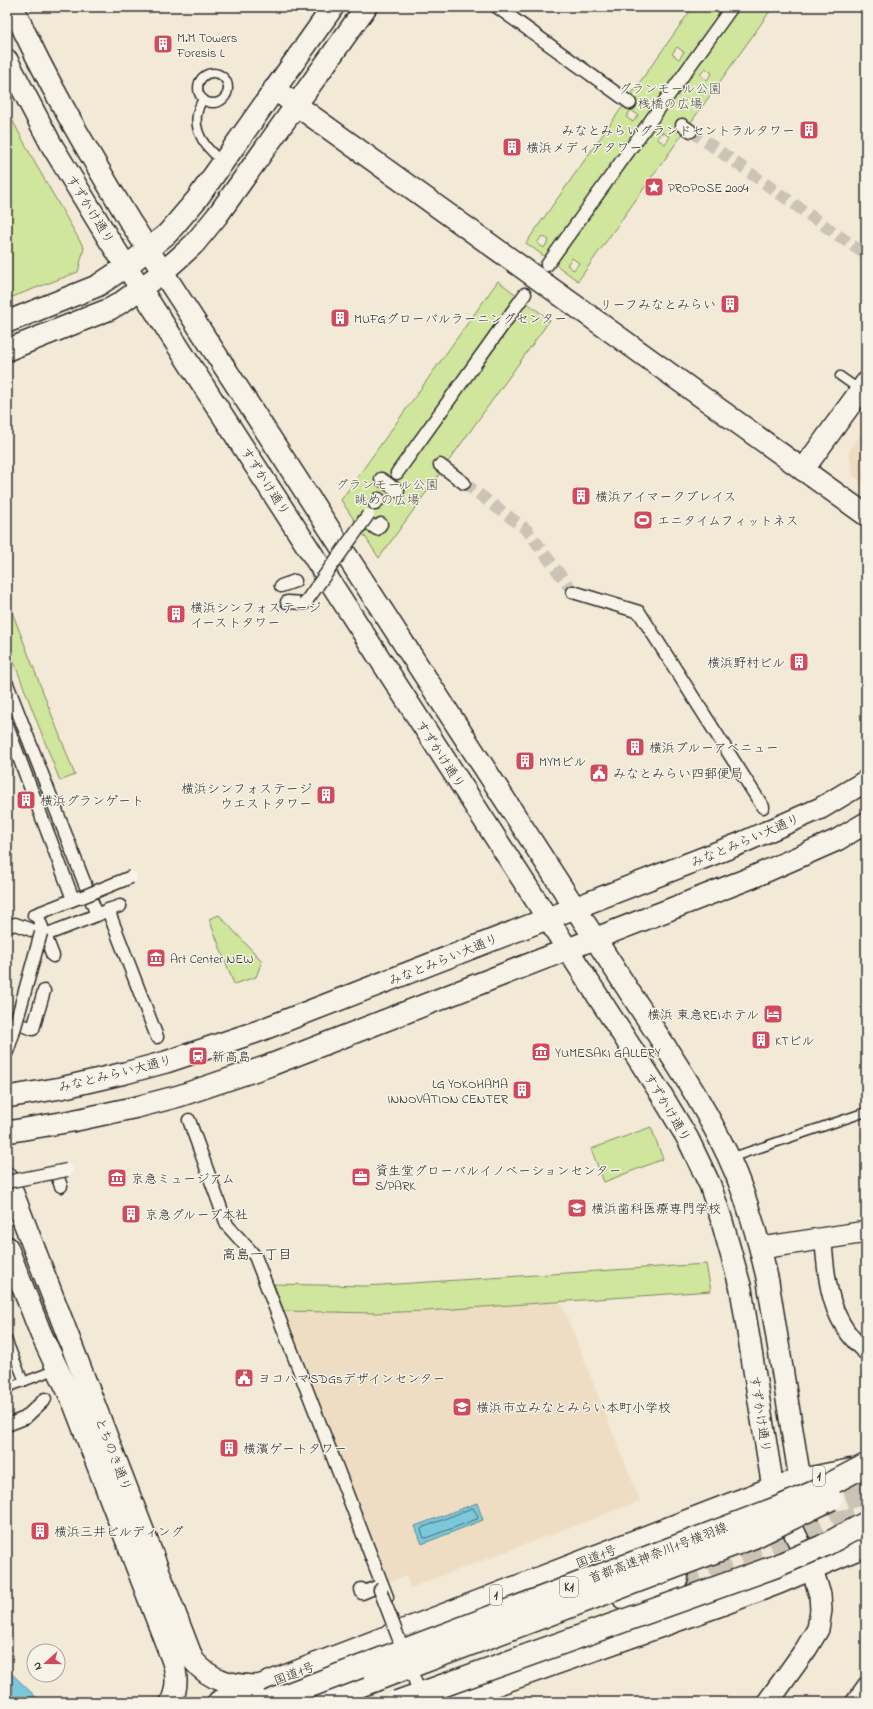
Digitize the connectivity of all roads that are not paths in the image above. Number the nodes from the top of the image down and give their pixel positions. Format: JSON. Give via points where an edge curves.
{"nodes":[{"id":1,"x":13,"y":7,"type":"edge"},
{"id":2,"x":333,"y":7,"type":"edge"},
{"id":3,"x":366,"y":7,"type":"edge"},
{"id":4,"x":497,"y":7,"type":"edge"},
{"id":5,"x":732,"y":7,"type":"edge"},
{"id":6,"x":7,"y":60,"type":"edge"},
{"id":7,"x":274,"y":89,"type":"junction"},
{"id":8,"x":203,"y":99,"type":"dead end"},
{"id":9,"x":630,"y":103,"type":"dead end"},
{"id":10,"x":296,"y":104,"type":"junction"},
{"id":11,"x":223,"y":162,"type":"junction"},
{"id":12,"x":149,"y":250,"type":"junction"},
{"id":13,"x":547,"y":265,"type":"dead end"},
{"id":14,"x":127,"y":266,"type":"junction"},
{"id":15,"x":163,"y":272,"type":"junction"},
{"id":16,"x":141,"y":288,"type":"junction"},
{"id":17,"x":526,"y":294,"type":"dead end"},
{"id":18,"x":7,"y":322,"type":"edge"},
{"id":19,"x":7,"y":350,"type":"edge"},
{"id":20,"x":840,"y":376,"type":"dead end"},
{"id":21,"x":863,"y":386,"type":"edge"},
{"id":22,"x":440,"y":465,"type":"dead end"},
{"id":23,"x":803,"y":470,"type":"junction"},
{"id":24,"x":391,"y":483,"type":"dead end"},
{"id":25,"x":464,"y":483,"type":"tunnel mouth"},
{"id":26,"x":866,"y":515,"type":"edge"},
{"id":27,"x":381,"y":524,"type":"dead end"},
{"id":28,"x":295,"y":581,"type":"dead end"},
{"id":29,"x":281,"y":586,"type":"dead end"},
{"id":30,"x":573,"y":592,"type":"tunnel mouth"},
{"id":31,"x":287,"y":602,"type":"dead end"},
{"id":32,"x":7,"y":684,"type":"edge"},
{"id":33,"x":7,"y":726,"type":"edge"},
{"id":34,"x":866,"y":781,"type":"edge"},
{"id":35,"x":764,"y":807,"type":"dead end"},
{"id":36,"x":866,"y":823,"type":"edge"},
{"id":37,"x":131,"y":877,"type":"dead end"},
{"id":38,"x":77,"y":898,"type":"junction"},
{"id":39,"x":120,"y":906,"type":"dead end"},
{"id":40,"x":574,"y":907,"type":"junction"},
{"id":41,"x":102,"y":913,"type":"junction"},
{"id":42,"x":35,"y":915,"type":"junction"},
{"id":43,"x":547,"y":918,"type":"junction"},
{"id":44,"x":7,"y":927,"type":"edge"},
{"id":45,"x":45,"y":935,"type":"junction"},
{"id":46,"x":594,"y":939,"type":"junction"},
{"id":47,"x":568,"y":950,"type":"junction"},
{"id":48,"x":53,"y":956,"type":"dead end"},
{"id":49,"x":44,"y":991,"type":"dead end"},
{"id":50,"x":14,"y":1029,"type":"junction"},
{"id":51,"x":157,"y":1037,"type":"dead end"},
{"id":52,"x":7,"y":1052,"type":"edge"},
{"id":53,"x":7,"y":1097,"type":"edge"},
{"id":54,"x":866,"y":1112,"type":"edge"},
{"id":55,"x":189,"y":1120,"type":"dead end"},
{"id":56,"x":7,"y":1132,"type":"edge"},
{"id":57,"x":729,"y":1159,"type":"junction"},
{"id":58,"x":7,"y":1178,"type":"edge"},
{"id":59,"x":7,"y":1182,"type":"edge"},
{"id":60,"x":61,"y":1186,"type":"dead end"},
{"id":61,"x":748,"y":1209,"type":"junction"},
{"id":62,"x":866,"y":1232,"type":"edge"},
{"id":63,"x":823,"y":1238,"type":"junction"},
{"id":64,"x":798,"y":1242,"type":"junction"},
{"id":65,"x":7,"y":1247,"type":"edge"},
{"id":66,"x":761,"y":1248,"type":"junction"},
{"id":67,"x":7,"y":1339,"type":"edge"},
{"id":68,"x":866,"y":1352,"type":"edge"},
{"id":69,"x":57,"y":1369,"type":"junction"},
{"id":70,"x":24,"y":1382,"type":"junction"},
{"id":71,"x":7,"y":1388,"type":"edge"},
{"id":72,"x":45,"y":1399,"type":"dead end"},
{"id":73,"x":7,"y":1425,"type":"edge"},
{"id":74,"x":866,"y":1466,"type":"edge"},
{"id":75,"x":801,"y":1480,"type":"junction"},
{"id":76,"x":866,"y":1480,"type":"edge"},
{"id":77,"x":773,"y":1488,"type":"junction"},
{"id":78,"x":866,"y":1523,"type":"edge"},
{"id":79,"x":866,"y":1546,"type":"edge"},
{"id":80,"x":669,"y":1558,"type":"tunnel mouth"},
{"id":81,"x":812,"y":1569,"type":"junction"},
{"id":82,"x":677,"y":1578,"type":"tunnel mouth"},
{"id":83,"x":361,"y":1589,"type":"dead end"},
{"id":84,"x":389,"y":1604,"type":"dead end"},
{"id":85,"x":638,"y":1616,"type":"junction"},
{"id":86,"x":181,"y":1655,"type":"junction"},
{"id":87,"x":866,"y":1685,"type":"edge"},
{"id":88,"x":264,"y":1697,"type":"edge"},
{"id":89,"x":171,"y":1702,"type":"edge"},
{"id":90,"x":218,"y":1702,"type":"edge"},
{"id":91,"x":317,"y":1702,"type":"edge"},
{"id":92,"x":344,"y":1702,"type":"edge"},
{"id":93,"x":357,"y":1702,"type":"edge"},
{"id":94,"x":396,"y":1702,"type":"edge"},
{"id":95,"x":423,"y":1702,"type":"edge"},
{"id":96,"x":446,"y":1702,"type":"edge"},
{"id":97,"x":768,"y":1702,"type":"edge"},
{"id":98,"x":854,"y":1702,"type":"edge"}],
"edges":[{"from":1,"to":12,"type":"street","name":"すずかけ通り","via":[[35,56],[75,130]]},
{"from":2,"to":7,"type":"street"},
{"from":3,"to":10,"type":"street"},
{"from":4,"to":9,"type":"street"},
{"from":5,"to":13,"type":"street"},
{"from":6,"to":14,"type":"street","name":"すずかけ通り","via":[[51,144]]},
{"from":7,"to":10,"type":"street"},
{"from":7,"to":11,"type":"street"},
{"from":8,"to":11,"type":"lane","via":[[195,118],[197,127],[205,145]]},
{"from":10,"to":15,"type":"street","via":[[217,216],[194,244]]},
{"from":10,"to":23,"type":"street"},
{"from":11,"to":12,"type":"street","via":[[178,223]]},
{"from":12,"to":14,"type":"street"},
{"from":12,"to":15,"type":"street","name":"すずかけ通り"},
{"from":14,"to":16,"type":"street","name":"すずかけ通り"},
{"from":14,"to":18,"type":"street","via":[[97,286]]},
{"from":15,"to":16,"type":"street"},
{"from":15,"to":40,"type":"street","name":"すずかけ通り"},
{"from":16,"to":19,"type":"street","via":[[110,309]]},
{"from":16,"to":43,"type":"street","name":"すずかけ通り"},
{"from":17,"to":24,"type":"street"},
{"from":20,"to":21,"type":"lane"},
{"from":21,"to":23,"type":"street"},
{"from":22,"to":25,"type":"street"},
{"from":23,"to":26,"type":"street"},
{"from":27,"to":31,"type":"street","bridge":true,"via":[[377,529],[366,517],[304,603]]},
{"from":28,"to":29,"type":"street"},
{"from":30,"to":35,"type":"street","via":[[639,612]]},
{"from":32,"to":41,"type":"street"},
{"from":33,"to":38,"type":"street"},
{"from":34,"to":40,"type":"street","name":"みなとみらい大通り","via":[[821,808],[739,844]]},
{"from":36,"to":46,"type":"street","via":[[837,840],[753,877]]},
{"from":37,"to":38,"type":"street","bridge":true},
{"from":38,"to":42,"type":"street"},
{"from":39,"to":41,"type":"street"},
{"from":40,"to":43,"type":"street","name":"みなとみらい大通り"},
{"from":40,"to":46,"type":"street","name":"すずかけ通り"},
{"from":41,"to":45,"type":"street"},
{"from":41,"to":51,"type":"street"},
{"from":42,"to":45,"type":"street"},
{"from":42,"to":50,"type":"street","bridge":true,"via":[[41,932]]},
{"from":43,"to":47,"type":"street","name":"すずかけ通り"},
{"from":43,"to":53,"type":"street","name":"みなとみらい大通り","via":[[256,1032],[166,1062],[61,1088]]},
{"from":44,"to":45,"type":"street","via":[[14,924]]},
{"from":45,"to":48,"type":"street"},
{"from":46,"to":47,"type":"street"},
{"from":46,"to":57,"type":"street","via":[[692,1089]]},
{"from":47,"to":56,"type":"street","via":[[268,1066],[187,1094],[137,1108]]},
{"from":47,"to":77,"type":"street","name":"すずかけ通り","via":[[667,1104],[688,1139],[710,1185],[722,1218],[741,1289]]},
{"from":49,"to":50,"type":"street","via":[[41,1014],[33,1029]]},
{"from":50,"to":52,"type":"street"},
{"from":54,"to":57,"type":"lane"},
{"from":55,"to":84,"type":"street","via":[[227,1225],[255,1256]]},
{"from":57,"to":61,"type":"street"},
{"from":58,"to":86,"type":"street","name":"とちのき通り"},
{"from":59,"to":60,"type":"street","bridge":true,"via":[[62,1172]]},
{"from":61,"to":64,"type":"street","via":[[771,1231]]},
{"from":61,"to":66,"type":"street"},
{"from":62,"to":63,"type":"street"},
{"from":63,"to":64,"type":"street"},
{"from":63,"to":68,"type":"street","via":[[827,1285],[832,1303],[854,1342]]},
{"from":64,"to":66,"type":"street"},
{"from":65,"to":69,"type":"street","name":"とちのき通り"},
{"from":66,"to":75,"type":"street"},
{"from":67,"to":70,"type":"lane"},
{"from":69,"to":70,"type":"lane"},
{"from":69,"to":86,"type":"street","name":"とちのき通り"},
{"from":70,"to":71,"type":"lane"},
{"from":72,"to":73,"type":"street","via":[[25,1418]]},
{"from":74,"to":75,"type":"highway","name":"国道1号","number":"1"},
{"from":74,"to":88,"type":"highway","name":"首都高速神奈川1号横羽線","number":"K1","bridge":true,"via":[[777,1508]]},
{"from":75,"to":77,"type":"highway","name":"国道1号","number":"1"},
{"from":75,"to":81,"type":"street"},
{"from":76,"to":91,"type":"highway","bridge":true,"via":[[754,1537]]},
{"from":77,"to":81,"type":"street","name":"すずかけ通り"},
{"from":77,"to":88,"type":"highway","name":"国道1号","number":"1"},
{"from":78,"to":85,"type":"highway","bridge":true,"via":[[823,1546],[774,1567]]},
{"from":79,"to":81,"type":"highway"},
{"from":80,"to":88,"type":"highway","name":"国道1号","number":"1","via":[[308,1694]]},
{"from":81,"to":96,"type":"highway","via":[[717,1606]]},
{"from":81,"to":97,"type":"street","via":[[820,1595],[818,1629]]},
{"from":82,"to":92,"type":"highway"},
{"from":83,"to":95,"type":"street","bridge":true,"via":[[362,1593],[379,1586],[381,1589]]},
{"from":85,"to":93,"type":"highway","bridge":true,"via":[[557,1636]]},
{"from":85,"to":94,"type":"highway","bridge":true},
{"from":86,"to":88,"type":"street","name":"とちのき通り","via":[[214,1678]]},
{"from":86,"to":89,"type":"street","name":"とちのき通り"},
{"from":87,"to":98,"type":"street"},
{"from":88,"to":90,"type":"highway","name":"国道1号","number":"1"}]}
